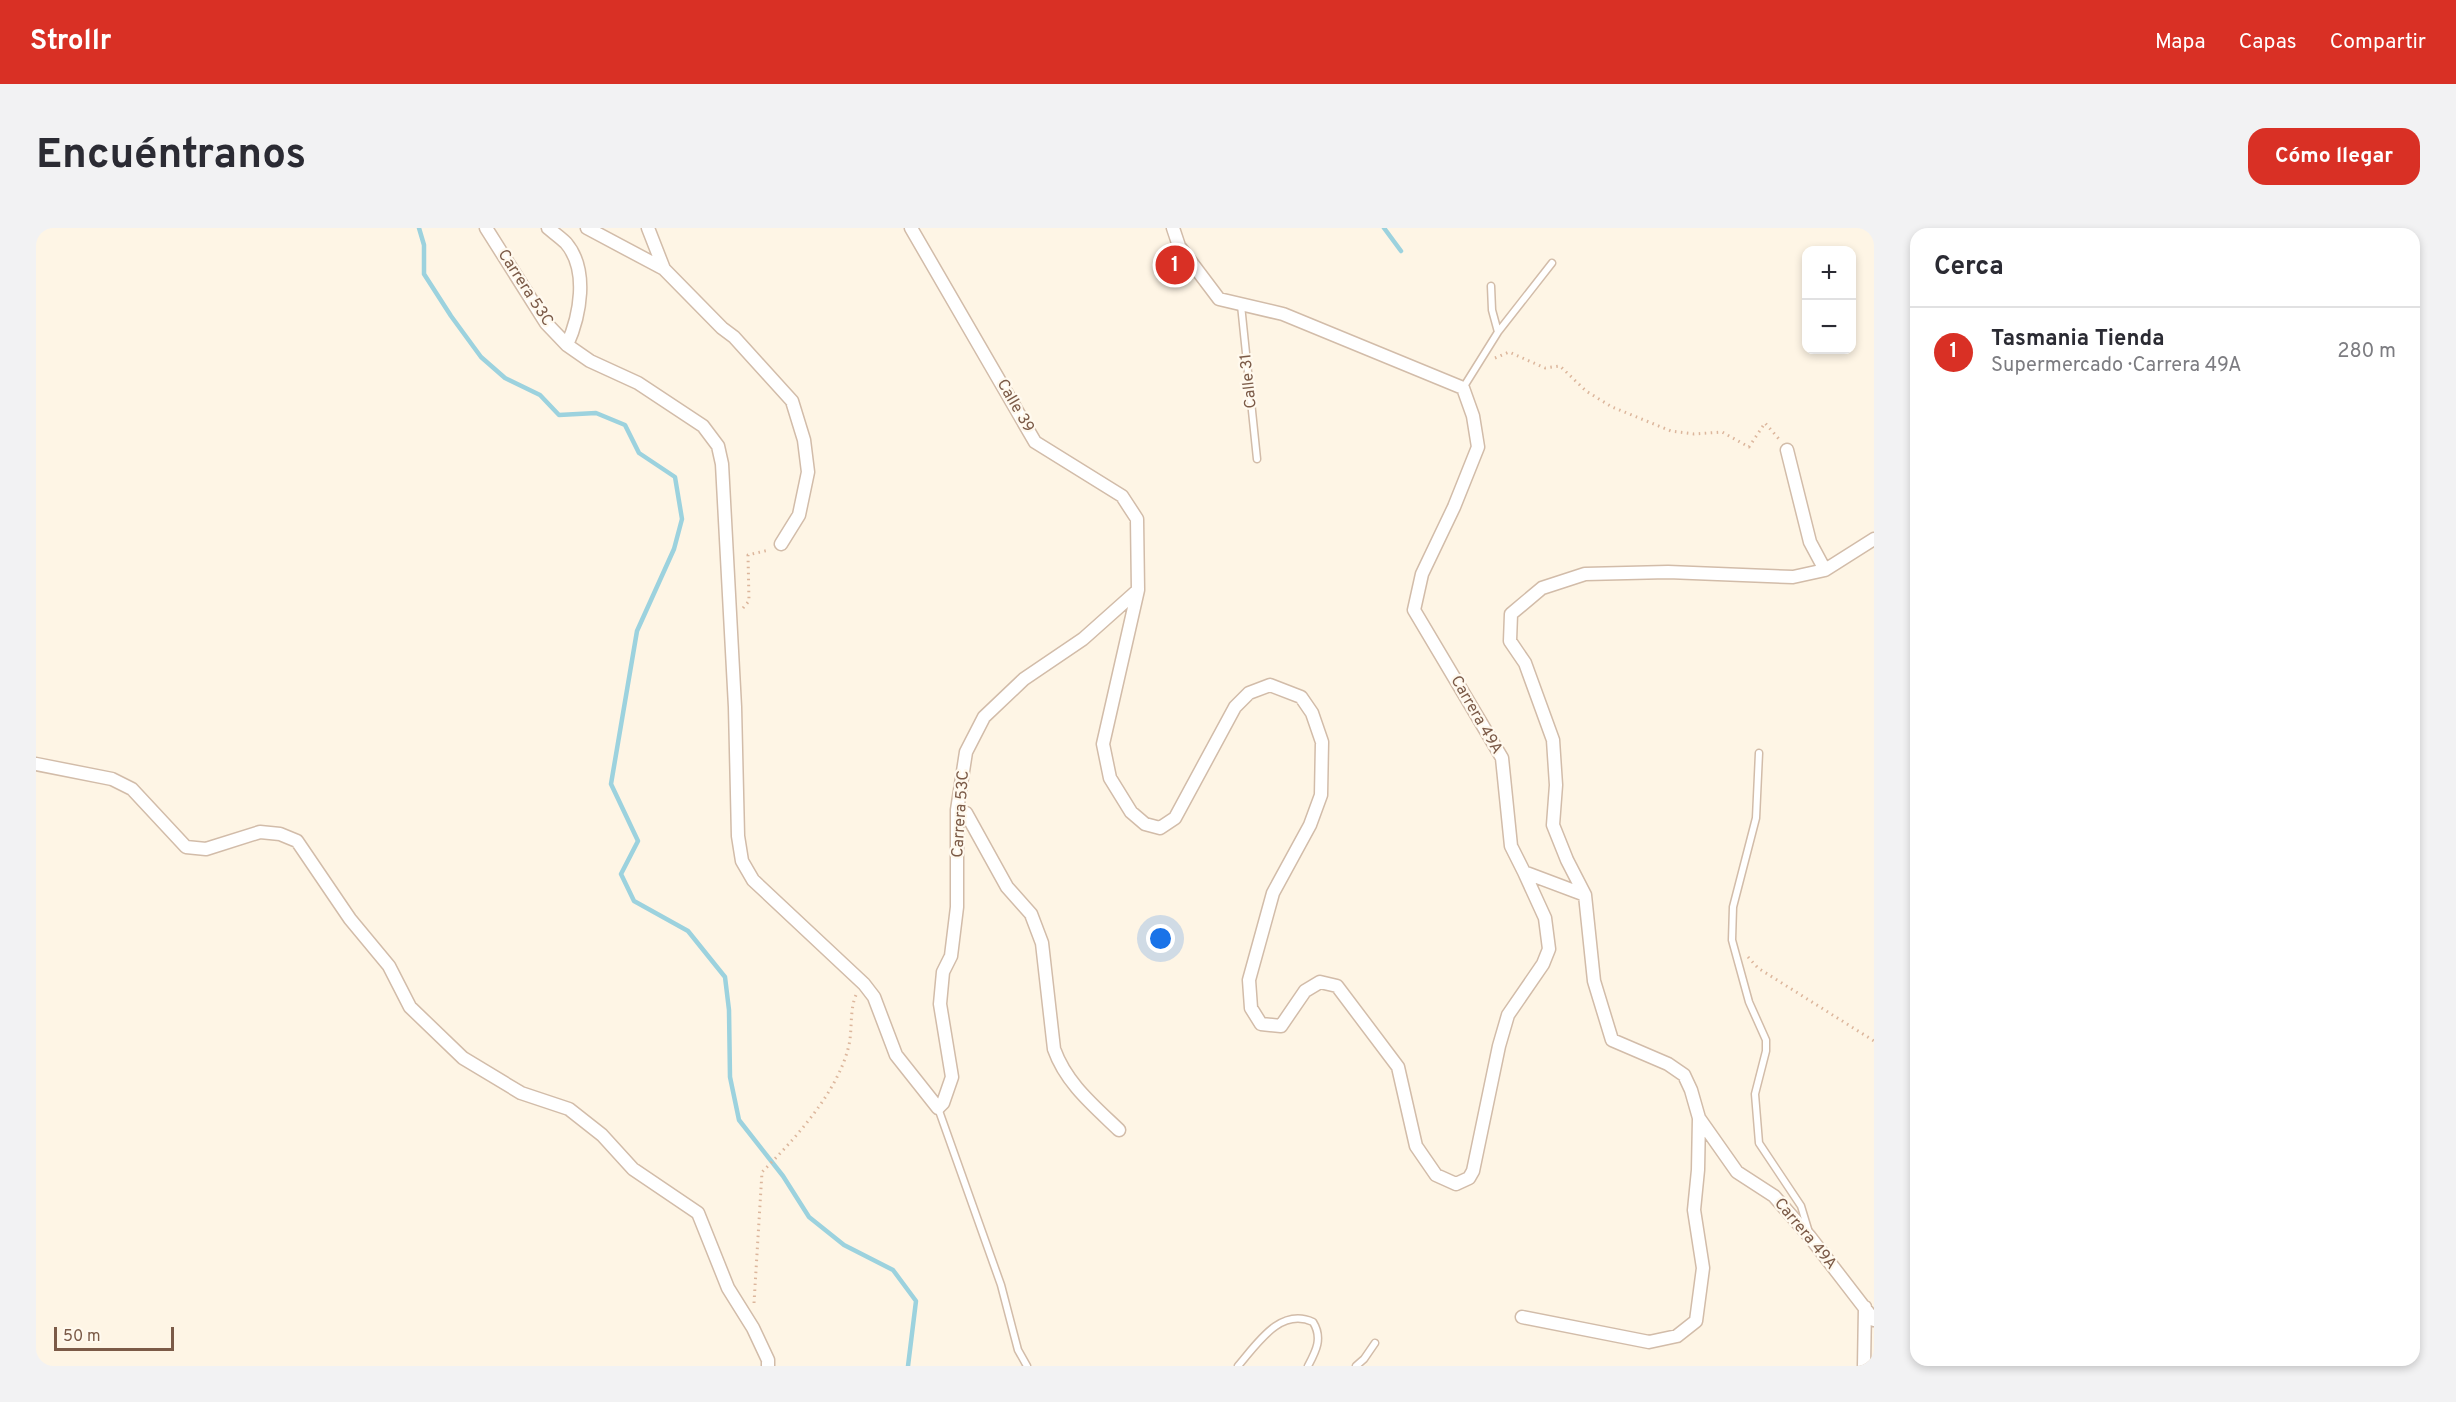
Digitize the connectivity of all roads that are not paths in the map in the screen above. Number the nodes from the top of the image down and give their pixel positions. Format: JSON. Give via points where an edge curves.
{"nodes":[{"id":1,"x":486,"y":228,"type":"edge"},
{"id":2,"x":548,"y":228,"type":"edge"},
{"id":3,"x":587,"y":228,"type":"edge"},
{"id":4,"x":648,"y":228,"type":"edge"},
{"id":5,"x":911,"y":228,"type":"edge"},
{"id":6,"x":1173,"y":228,"type":"edge"},
{"id":7,"x":1552,"y":263,"type":"dead end"},
{"id":8,"x":664,"y":269,"type":"junction"},
{"id":9,"x":1491,"y":286,"type":"dead end"},
{"id":10,"x":1241,"y":304,"type":"junction"},
{"id":11,"x":1498,"y":332,"type":"junction"},
{"id":12,"x":567,"y":345,"type":"junction"},
{"id":13,"x":1463,"y":388,"type":"junction"},
{"id":14,"x":1787,"y":450,"type":"road end"},
{"id":15,"x":1257,"y":459,"type":"dead end"},
{"id":16,"x":1874,"y":539,"type":"edge"},
{"id":17,"x":782,"y":544,"type":"road end"},
{"id":18,"x":1825,"y":570,"type":"junction"},
{"id":19,"x":1138,"y":590,"type":"junction"},
{"id":20,"x":1759,"y":753,"type":"dead end"},
{"id":21,"x":36,"y":764,"type":"edge"},
{"id":22,"x":957,"y":810,"type":"junction"},
{"id":23,"x":1524,"y":872,"type":"junction"},
{"id":24,"x":1585,"y":895,"type":"junction"},
{"id":25,"x":938,"y":1108,"type":"junction"},
{"id":26,"x":1699,"y":1118,"type":"junction"},
{"id":27,"x":1119,"y":1130,"type":"dead end"},
{"id":28,"x":1810,"y":1237,"type":"junction"},
{"id":29,"x":1865,"y":1306,"type":"junction"},
{"id":30,"x":1522,"y":1317,"type":"dead end"},
{"id":31,"x":1874,"y":1320,"type":"edge"},
{"id":32,"x":1375,"y":1343,"type":"dead end"},
{"id":33,"x":768,"y":1366,"type":"edge"},
{"id":34,"x":1027,"y":1366,"type":"edge"},
{"id":35,"x":1238,"y":1366,"type":"edge"},
{"id":36,"x":1308,"y":1366,"type":"edge"},
{"id":37,"x":1356,"y":1366,"type":"edge"},
{"id":38,"x":1864,"y":1366,"type":"edge"}],
"edges":[{"from":1,"to":12,"type":"street","name":"Carrera 53C","via":[[546,323]]},
{"from":2,"to":12,"type":"street","via":[[567,245],[577,266],[580,287],[576,327]]},
{"from":3,"to":8,"type":"street"},
{"from":4,"to":8,"type":"street"},
{"from":5,"to":19,"type":"street","name":"Calle 39","via":[[1035,442],[1122,496],[1137,519]]},
{"from":6,"to":10,"type":"street","via":[[1179,246],[1219,299]]},
{"from":7,"to":11,"type":"lane"},
{"from":8,"to":17,"type":"street","via":[[792,400],[804,440],[808,472],[799,515]]},
{"from":9,"to":11,"type":"lane"},
{"from":10,"to":13,"type":"street","via":[[1283,314]]},
{"from":10,"to":15,"type":"lane","name":"Calle 31"},
{"from":11,"to":13,"type":"lane"},
{"from":12,"to":25,"type":"street","name":"Carrera 53C","via":[[590,361],[638,383],[704,426],[718,446],[742,861],[753,880],[864,984],[896,1055]]},
{"from":13,"to":23,"type":"street","name":"Carrera 49A","via":[[1478,447],[1422,574],[1414,610],[1502,758],[1511,846]]},
{"from":14,"to":18,"type":"street","via":[[1810,542]]},
{"from":16,"to":18,"type":"street"},
{"from":18,"to":24,"type":"street","via":[[1793,577],[1668,572],[1585,574],[1542,588],[1510,614],[1510,640],[1525,663],[1553,740],[1553,825]]},
{"from":19,"to":22,"type":"street","name":"Carrera 53C","via":[[1083,639],[1024,679],[984,717],[966,752]]},
{"from":19,"to":23,"type":"street","name":"Calle 39","via":[[1102,744],[1110,778],[1131,812],[1144,824],[1160,828],[1175,818],[1235,707],[1249,693],[1270,686],[1301,697],[1312,713],[1322,742],[1321,795],[1310,825],[1273,893],[1249,980],[1251,1008],[1261,1024],[1281,1026],[1305,991],[1320,982],[1337,986],[1398,1067],[1416,1146],[1436,1175],[1456,1184],[1469,1178],[1473,1171],[1508,1015],[1549,949],[1545,918]]},
{"from":20,"to":28,"type":"lane","via":[[1756,818],[1733,907],[1732,940],[1749,1002],[1766,1040],[1755,1094],[1759,1143],[1801,1206]]},
{"from":21,"to":33,"type":"street","via":[[112,779],[132,789],[186,847],[206,849],[260,832],[297,841],[350,919],[389,966],[410,1007],[463,1058],[521,1093],[569,1109],[602,1135],[633,1169],[698,1213],[728,1288],[753,1328]]},
{"from":22,"to":25,"type":"street","name":"Carrera 53C","via":[[957,907],[940,1004],[952,1077]]},
{"from":22,"to":27,"type":"street","via":[[966,813],[1007,887],[1031,914],[1042,944],[1058,1062],[1071,1082]]},
{"from":23,"to":24,"type":"street"},
{"from":24,"to":26,"type":"street","name":"Carrera 49A","via":[[1594,981],[1612,1040],[1684,1075]]},
{"from":25,"to":34,"type":"lane","via":[[1002,1285],[1018,1350]]},
{"from":26,"to":28,"type":"street","name":"Carrera 49A","via":[[1737,1172],[1774,1196]]},
{"from":26,"to":30,"type":"street","via":[[1694,1210],[1703,1268],[1696,1321],[1677,1336],[1649,1342]]},
{"from":28,"to":29,"type":"street","name":"Carrera 49A"},
{"from":29,"to":31,"type":"street","name":"Carrera 49A"},
{"from":29,"to":38,"type":"street"},
{"from":32,"to":37,"type":"lane"},
{"from":35,"to":36,"type":"lane","via":[[1259,1340],[1282,1321],[1300,1318],[1313,1322],[1318,1338]]}]}
